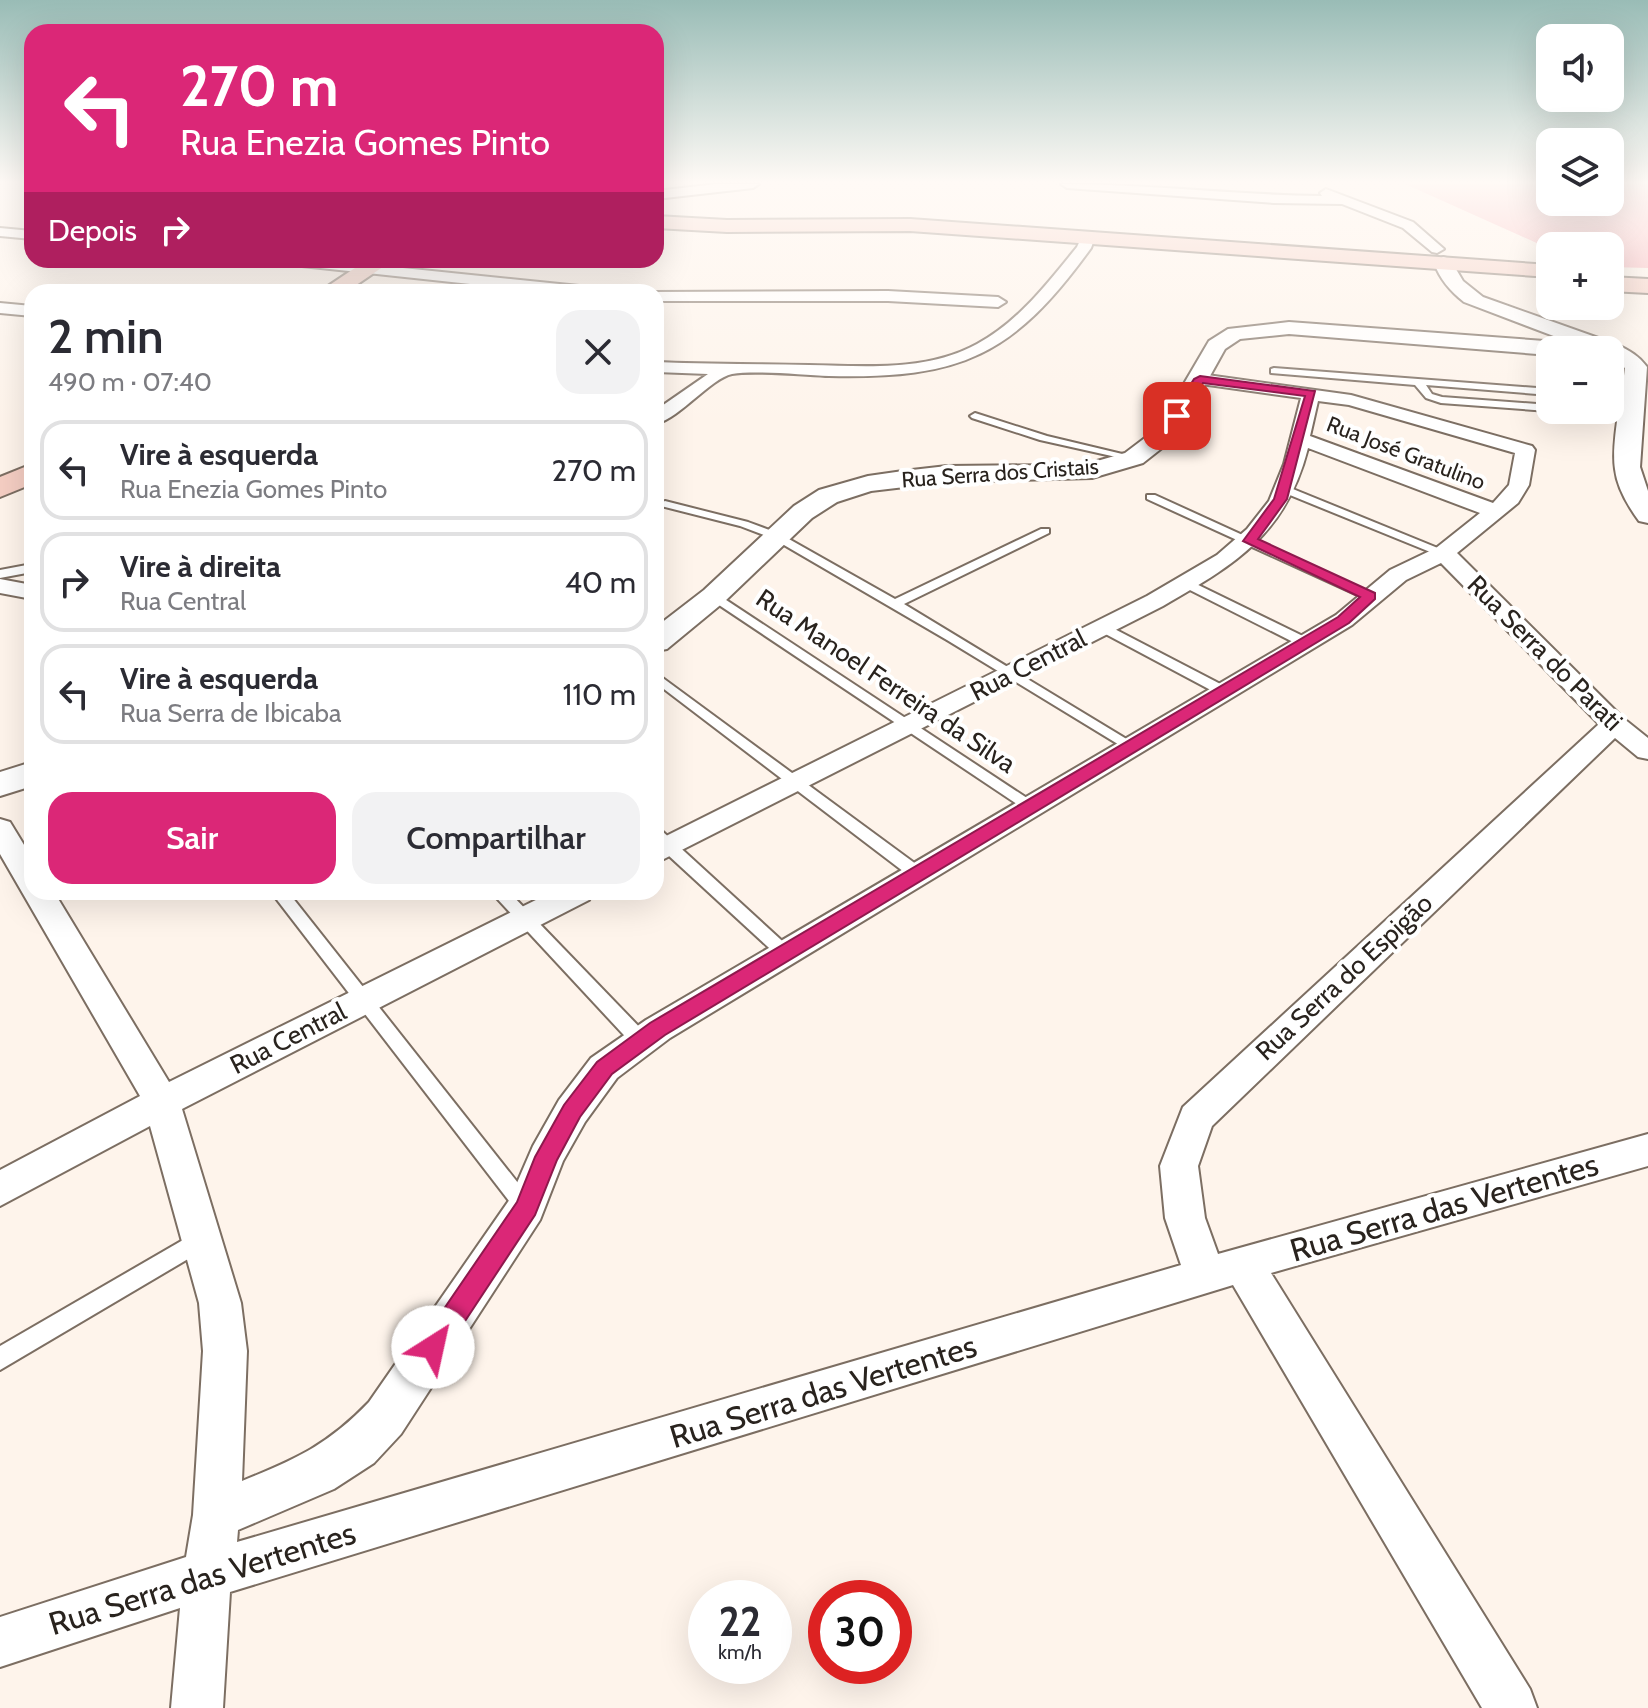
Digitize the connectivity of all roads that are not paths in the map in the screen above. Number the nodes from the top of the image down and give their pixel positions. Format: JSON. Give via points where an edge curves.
{"nodes":[{"id":1,"x":1070,"y":264,"type":"edge"},
{"id":2,"x":1444,"y":264,"type":"edge"},
{"id":3,"x":1458,"y":264,"type":"edge"},
{"id":4,"x":1471,"y":264,"type":"edge"},
{"id":5,"x":369,"y":268,"type":"edge"},
{"id":6,"x":406,"y":268,"type":"edge"},
{"id":7,"x":1536,"y":270,"type":"edge"},
{"id":8,"x":1624,"y":275,"type":"edge"},
{"id":9,"x":1648,"y":276,"type":"edge"},
{"id":10,"x":1536,"y":277,"type":"edge"},
{"id":11,"x":343,"y":284,"type":"edge"},
{"id":12,"x":528,"y":284,"type":"edge"},
{"id":13,"x":1624,"y":285,"type":"edge"},
{"id":14,"x":1648,"y":286,"type":"edge"},
{"id":15,"x":664,"y":296,"type":"edge"},
{"id":16,"x":998,"y":302,"type":"dead end"},
{"id":17,"x":0,"y":308,"type":"edge"},
{"id":18,"x":24,"y":310,"type":"edge"},
{"id":19,"x":1569,"y":336,"type":"edge"},
{"id":20,"x":1536,"y":348,"type":"edge"},
{"id":21,"x":1624,"y":353,"type":"edge"},
{"id":22,"x":1648,"y":356,"type":"edge"},
{"id":23,"x":1624,"y":360,"type":"edge"},
{"id":24,"x":664,"y":367,"type":"edge"},
{"id":25,"x":726,"y":369,"type":"junction"},
{"id":26,"x":1274,"y":371,"type":"dead end"},
{"id":27,"x":1200,"y":379,"type":"junction"},
{"id":28,"x":1419,"y":383,"type":"junction"},
{"id":29,"x":1536,"y":391,"type":"edge"},
{"id":30,"x":1311,"y":394,"type":"junction"},
{"id":31,"x":1536,"y":407,"type":"edge"},
{"id":32,"x":664,"y":412,"type":"edge"},
{"id":33,"x":975,"y":416,"type":"dead end"},
{"id":34,"x":1298,"y":438,"type":"junction"},
{"id":35,"x":1134,"y":458,"type":"junction"},
{"id":36,"x":24,"y":477,"type":"edge"},
{"id":37,"x":0,"y":488,"type":"edge"},
{"id":38,"x":1284,"y":489,"type":"junction"},
{"id":39,"x":1151,"y":497,"type":"dead end"},
{"id":40,"x":665,"y":504,"type":"dead end"},
{"id":41,"x":1496,"y":512,"type":"junction"},
{"id":42,"x":1648,"y":515,"type":"edge"},
{"id":43,"x":1045,"y":531,"type":"dead end"},
{"id":44,"x":776,"y":536,"type":"junction"},
{"id":45,"x":1250,"y":541,"type":"junction"},
{"id":46,"x":1444,"y":553,"type":"junction"},
{"id":47,"x":24,"y":570,"type":"edge"},
{"id":48,"x":0,"y":574,"type":"edge"},
{"id":49,"x":1186,"y":583,"type":"junction"},
{"id":50,"x":0,"y":586,"type":"edge"},
{"id":51,"x":24,"y":590,"type":"edge"},
{"id":52,"x":714,"y":596,"type":"junction"},
{"id":53,"x":1370,"y":596,"type":"junction"},
{"id":54,"x":895,"y":604,"type":"junction"},
{"id":55,"x":1103,"y":627,"type":"junction"},
{"id":56,"x":664,"y":636,"type":"edge"},
{"id":57,"x":1306,"y":643,"type":"junction"},
{"id":58,"x":1010,"y":673,"type":"junction"},
{"id":59,"x":664,"y":683,"type":"edge"},
{"id":60,"x":1225,"y":692,"type":"junction"},
{"id":61,"x":1614,"y":724,"type":"junction"},
{"id":62,"x":908,"y":725,"type":"junction"},
{"id":63,"x":1131,"y":746,"type":"junction"},
{"id":64,"x":1648,"y":751,"type":"edge"},
{"id":65,"x":24,"y":776,"type":"edge"},
{"id":66,"x":797,"y":781,"type":"junction"},
{"id":67,"x":0,"y":785,"type":"edge"},
{"id":68,"x":1031,"y":807,"type":"junction"},
{"id":69,"x":0,"y":829,"type":"edge"},
{"id":70,"x":664,"y":843,"type":"edge"},
{"id":71,"x":664,"y":848,"type":"edge"},
{"id":72,"x":24,"y":870,"type":"edge"},
{"id":73,"x":918,"y":874,"type":"junction"},
{"id":74,"x":43,"y":900,"type":"edge"},
{"id":75,"x":285,"y":900,"type":"edge"},
{"id":76,"x":506,"y":900,"type":"edge"},
{"id":77,"x":562,"y":900,"type":"edge"},
{"id":78,"x":524,"y":919,"type":"junction"},
{"id":79,"x":785,"y":953,"type":"junction"},
{"id":80,"x":364,"y":1000,"type":"junction"},
{"id":81,"x":641,"y":1041,"type":"junction"},
{"id":82,"x":162,"y":1102,"type":"junction"},
{"id":83,"x":1648,"y":1150,"type":"edge"},
{"id":84,"x":0,"y":1189,"type":"edge"},
{"id":85,"x":526,"y":1208,"type":"junction"},
{"id":86,"x":203,"y":1239,"type":"junction"},
{"id":87,"x":1224,"y":1270,"type":"junction"},
{"id":88,"x":0,"y":1359,"type":"edge"},
{"id":89,"x":217,"y":1515,"type":"junction"},
{"id":90,"x":207,"y":1575,"type":"junction"},
{"id":91,"x":0,"y":1642,"type":"edge"},
{"id":92,"x":197,"y":1708,"type":"edge"},
{"id":93,"x":1511,"y":1708,"type":"edge"}],
"edges":[{"from":1,"to":25,"type":"street","via":[[1038,306],[984,348],[961,358],[880,371]]},
{"from":2,"to":19,"type":"street","via":[[1461,291],[1476,301]]},
{"from":3,"to":10,"type":"main road"},
{"from":4,"to":7,"type":"main road"},
{"from":5,"to":11,"type":"main road"},
{"from":6,"to":12,"type":"street"},
{"from":8,"to":9,"type":"main road"},
{"from":13,"to":14,"type":"main road"},
{"from":15,"to":16,"type":"street","via":[[888,296]]},
{"from":17,"to":18,"type":"street"},
{"from":20,"to":27,"type":"street","name":"Rua Serra dos Cristais","via":[[1258,329],[1235,333],[1216,345]]},
{"from":21,"to":22,"type":"street"},
{"from":23,"to":42,"type":"street","via":[[1636,367],[1627,467]]},
{"from":24,"to":25,"type":"street"},
{"from":25,"to":32,"type":"street"},
{"from":26,"to":28,"type":"lane"},
{"from":27,"to":30,"type":"street"},
{"from":27,"to":35,"type":"street","name":"Rua Serra dos Cristais","via":[[1168,432]]},
{"from":28,"to":29,"type":"lane"},
{"from":28,"to":31,"type":"lane","via":[[1429,396],[1441,400]]},
{"from":30,"to":34,"type":"street","name":"Rua Central"},
{"from":30,"to":41,"type":"street","via":[[1399,411],[1525,450],[1519,485]]},
{"from":33,"to":35,"type":"lane"},
{"from":34,"to":38,"type":"street","name":"Rua Central"},
{"from":34,"to":41,"type":"street","name":"Rua José Gratulino"},
{"from":35,"to":44,"type":"street","name":"Rua Serra dos Cristais","via":[[1092,470],[947,474],[868,484],[828,496]]},
{"from":36,"to":37,"type":"main road"},
{"from":38,"to":45,"type":"street","name":"Rua Central"},
{"from":38,"to":46,"type":"lane"},
{"from":39,"to":45,"type":"lane"},
{"from":40,"to":44,"type":"lane"},
{"from":41,"to":46,"type":"street"},
{"from":43,"to":54,"type":"lane"},
{"from":44,"to":52,"type":"street","name":"Rua Serra dos Cristais"},
{"from":44,"to":54,"type":"lane"},
{"from":45,"to":49,"type":"street","name":"Rua Central"},
{"from":45,"to":53,"type":"lane"},
{"from":46,"to":53,"type":"street","via":[[1398,575]]},
{"from":46,"to":61,"type":"street","name":"Rua Serra do Parati"},
{"from":47,"to":48,"type":"lane"},
{"from":49,"to":55,"type":"street","name":"Rua Central"},
{"from":49,"to":57,"type":"lane"},
{"from":50,"to":51,"type":"street"},
{"from":52,"to":56,"type":"street","name":"Rua Serra dos Cristais"},
{"from":52,"to":62,"type":"lane","name":"Rua Manoel Ferreira da Silva"},
{"from":53,"to":57,"type":"street"},
{"from":54,"to":58,"type":"lane"},
{"from":55,"to":58,"type":"street","name":"Rua Central"},
{"from":55,"to":60,"type":"lane"},
{"from":57,"to":60,"type":"street"},
{"from":58,"to":62,"type":"street","name":"Rua Central"},
{"from":58,"to":63,"type":"lane"},
{"from":59,"to":66,"type":"lane"},
{"from":60,"to":63,"type":"street"},
{"from":61,"to":64,"type":"street","name":"Rua Serra do Parati"},
{"from":61,"to":87,"type":"street","name":"Rua Serra do Espigão","via":[[1196,1118],[1179,1166],[1185,1218]]},
{"from":62,"to":66,"type":"street","name":"Rua Central"},
{"from":62,"to":68,"type":"lane","name":"Rua Manoel Ferreira da Silva"},
{"from":63,"to":68,"type":"street"},
{"from":65,"to":67,"type":"street"},
{"from":66,"to":70,"type":"street","name":"Rua Central"},
{"from":66,"to":73,"type":"lane"},
{"from":68,"to":73,"type":"street"},
{"from":69,"to":72,"type":"street"},
{"from":71,"to":79,"type":"lane"},
{"from":73,"to":79,"type":"street"},
{"from":74,"to":82,"type":"street"},
{"from":75,"to":80,"type":"lane"},
{"from":76,"to":78,"type":"lane"},
{"from":77,"to":78,"type":"street","name":"Rua Central"},
{"from":78,"to":80,"type":"street","name":"Rua Central"},
{"from":78,"to":81,"type":"lane"},
{"from":79,"to":81,"type":"street"},
{"from":80,"to":82,"type":"street","name":"Rua Central"},
{"from":80,"to":85,"type":"lane"},
{"from":81,"to":85,"type":"street","via":[[604,1068],[572,1111]]},
{"from":82,"to":84,"type":"street","name":"Rua Central"},
{"from":82,"to":86,"type":"street"},
{"from":83,"to":87,"type":"street","name":"Rua Serra das Vertentes"},
{"from":85,"to":89,"type":"street","via":[[385,1418],[358,1447],[318,1473]]},
{"from":86,"to":88,"type":"lane"},
{"from":86,"to":89,"type":"street","via":[[220,1303],[225,1351]]},
{"from":87,"to":90,"type":"street","name":"Rua Serra das Vertentes"},
{"from":87,"to":93,"type":"street","name":"Rua Serra do Espigão"},
{"from":89,"to":90,"type":"street"},
{"from":90,"to":91,"type":"street","name":"Rua Serra das Vertentes"},
{"from":90,"to":92,"type":"street"}]}
